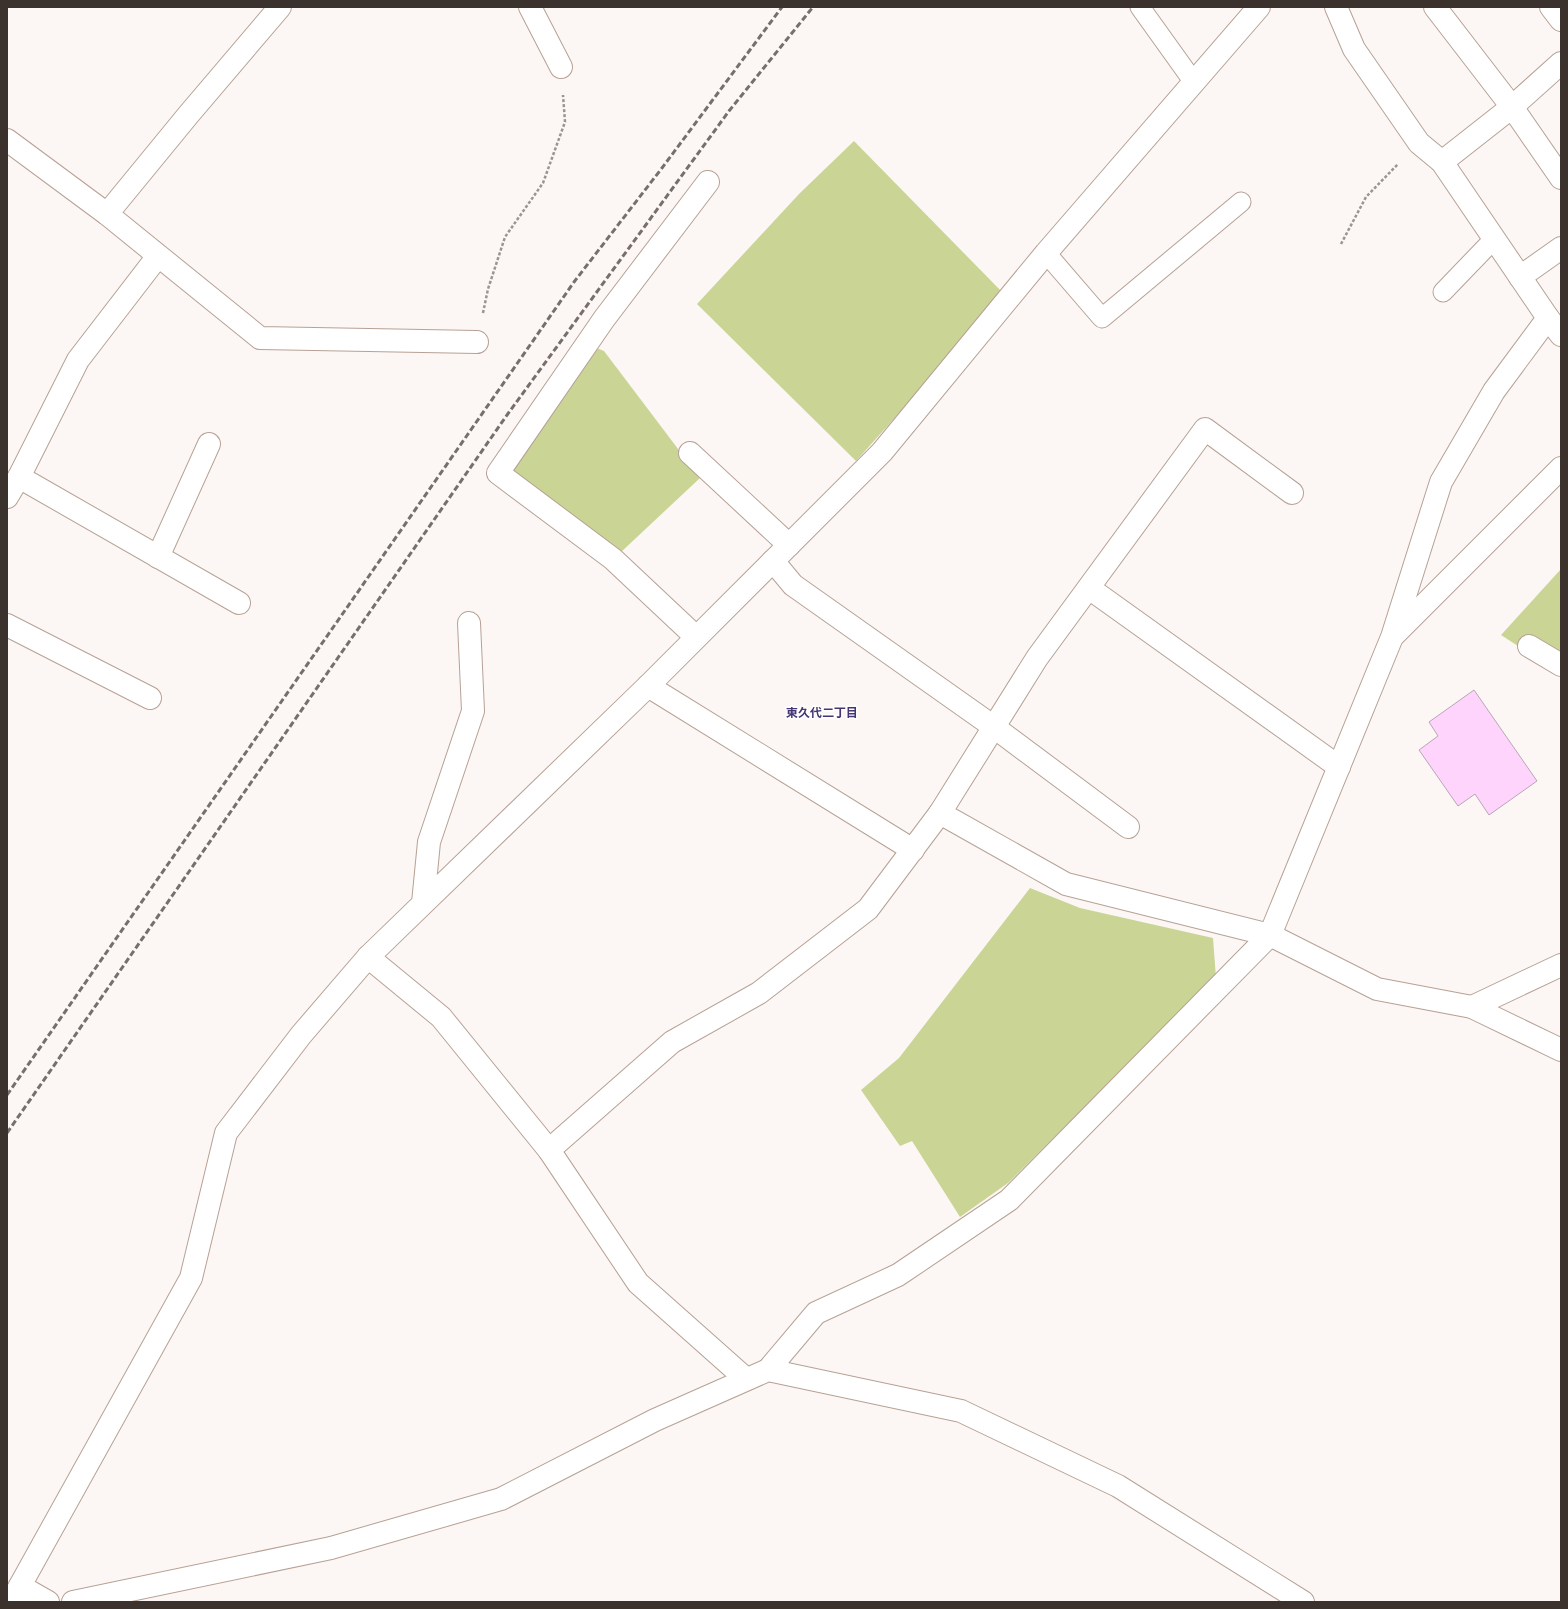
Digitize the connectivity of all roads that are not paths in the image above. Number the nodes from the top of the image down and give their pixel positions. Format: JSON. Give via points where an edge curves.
{"nodes":[{"id":1,"x":280,"y":7,"type":"edge"},
{"id":2,"x":530,"y":7,"type":"edge"},
{"id":3,"x":1140,"y":7,"type":"edge"},
{"id":4,"x":1259,"y":7,"type":"edge"},
{"id":5,"x":1435,"y":7,"type":"edge"},
{"id":6,"x":1551,"y":7,"type":"edge"},
{"id":7,"x":1338,"y":8,"type":"edge"},
{"id":8,"x":1561,"y":20,"type":"edge"},
{"id":9,"x":1561,"y":63,"type":"edge"},
{"id":10,"x":561,"y":67,"type":"road end"},
{"id":11,"x":1194,"y":81,"type":"junction"},
{"id":12,"x":1512,"y":107,"type":"junction"},
{"id":13,"x":7,"y":140,"type":"edge"},
{"id":14,"x":1442,"y":162,"type":"junction"},
{"id":15,"x":1561,"y":178,"type":"edge"},
{"id":16,"x":708,"y":182,"type":"dead end"},
{"id":17,"x":1240,"y":202,"type":"dead end"},
{"id":18,"x":107,"y":214,"type":"junction"},
{"id":19,"x":1494,"y":239,"type":"junction"},
{"id":20,"x":1561,"y":248,"type":"edge"},
{"id":21,"x":1046,"y":253,"type":"junction"},
{"id":22,"x":158,"y":256,"type":"junction"},
{"id":23,"x":1520,"y":277,"type":"junction"},
{"id":24,"x":1443,"y":292,"type":"dead end"},
{"id":25,"x":1555,"y":327,"type":"edge"},
{"id":26,"x":477,"y":342,"type":"road end"},
{"id":27,"x":209,"y":444,"type":"dead end"},
{"id":28,"x":690,"y":453,"type":"dead end"},
{"id":29,"x":1561,"y":468,"type":"edge"},
{"id":30,"x":19,"y":477,"type":"junction"},
{"id":31,"x":1292,"y":493,"type":"dead end"},
{"id":32,"x":7,"y":497,"type":"edge"},
{"id":33,"x":789,"y":545,"type":"junction"},
{"id":34,"x":158,"y":557,"type":"junction"},
{"id":35,"x":773,"y":561,"type":"junction"},
{"id":36,"x":1089,"y":588,"type":"junction"},
{"id":37,"x":238,"y":603,"type":"dead end"},
{"id":38,"x":469,"y":623,"type":"dead end"},
{"id":39,"x":7,"y":625,"type":"edge"},
{"id":40,"x":696,"y":637,"type":"junction"},
{"id":41,"x":1392,"y":637,"type":"junction"},
{"id":42,"x":1529,"y":646,"type":"dead end"},
{"id":43,"x":1561,"y":665,"type":"edge"},
{"id":44,"x":648,"y":686,"type":"junction"},
{"id":45,"x":150,"y":698,"type":"dead end"},
{"id":46,"x":994,"y":727,"type":"junction"},
{"id":47,"x":1339,"y":767,"type":"junction"},
{"id":48,"x":940,"y":813,"type":"junction"},
{"id":49,"x":1128,"y":827,"type":"dead end"},
{"id":50,"x":913,"y":850,"type":"junction"},
{"id":51,"x":423,"y":903,"type":"junction"},
{"id":52,"x":1270,"y":935,"type":"junction"},
{"id":53,"x":368,"y":957,"type":"junction"},
{"id":54,"x":1561,"y":965,"type":"edge"},
{"id":55,"x":1472,"y":1007,"type":"junction"},
{"id":56,"x":1561,"y":1050,"type":"edge"},
{"id":57,"x":549,"y":1150,"type":"junction"},
{"id":58,"x":768,"y":1370,"type":"junction"},
{"id":59,"x":746,"y":1379,"type":"junction"},
{"id":60,"x":16,"y":1594,"type":"edge"},
{"id":61,"x":48,"y":1602,"type":"edge"},
{"id":62,"x":73,"y":1602,"type":"edge"},
{"id":63,"x":1303,"y":1602,"type":"edge"}],
"edges":[{"from":1,"to":18,"type":"street"},
{"from":2,"to":10,"type":"street"},
{"from":3,"to":11,"type":"lane"},
{"from":4,"to":11,"type":"street"},
{"from":5,"to":12,"type":"street"},
{"from":6,"to":8,"type":"street"},
{"from":7,"to":14,"type":"street","via":[[1354,49],[1419,143]]},
{"from":9,"to":12,"type":"street"},
{"from":11,"to":21,"type":"street"},
{"from":12,"to":14,"type":"street"},
{"from":12,"to":15,"type":"street"},
{"from":13,"to":18,"type":"street"},
{"from":14,"to":19,"type":"street"},
{"from":16,"to":40,"type":"street","via":[[604,319],[498,473],[613,559]]},
{"from":17,"to":21,"type":"lane","via":[[1102,318]]},
{"from":18,"to":22,"type":"street"},
{"from":19,"to":23,"type":"street"},
{"from":19,"to":24,"type":"lane"},
{"from":20,"to":23,"type":"street"},
{"from":21,"to":33,"type":"street","via":[[882,452]]},
{"from":22,"to":26,"type":"street","via":[[260,338]]},
{"from":22,"to":30,"type":"street","via":[[78,360]]},
{"from":23,"to":25,"type":"street"},
{"from":25,"to":41,"type":"street","via":[[1494,391],[1441,482]]},
{"from":27,"to":34,"type":"street"},
{"from":28,"to":33,"type":"street"},
{"from":29,"to":41,"type":"street"},
{"from":30,"to":32,"type":"street"},
{"from":30,"to":34,"type":"street"},
{"from":31,"to":36,"type":"street","via":[[1205,429]]},
{"from":33,"to":35,"type":"street"},
{"from":34,"to":37,"type":"street"},
{"from":35,"to":40,"type":"street"},
{"from":35,"to":46,"type":"street","via":[[793,585]]},
{"from":36,"to":46,"type":"street","via":[[1037,658]]},
{"from":36,"to":47,"type":"street"},
{"from":38,"to":51,"type":"street","via":[[473,711],[428,842]]},
{"from":39,"to":45,"type":"street"},
{"from":40,"to":44,"type":"street"},
{"from":41,"to":47,"type":"street"},
{"from":42,"to":43,"type":"street"},
{"from":44,"to":50,"type":"street"},
{"from":44,"to":51,"type":"street"},
{"from":46,"to":48,"type":"street"},
{"from":46,"to":49,"type":"street"},
{"from":47,"to":52,"type":"street"},
{"from":48,"to":50,"type":"street"},
{"from":48,"to":52,"type":"street","via":[[1066,884]]},
{"from":50,"to":57,"type":"street","via":[[868,909],[759,993],[672,1042]]},
{"from":51,"to":53,"type":"street"},
{"from":52,"to":55,"type":"street","via":[[1377,989]]},
{"from":52,"to":58,"type":"street","via":[[1010,1200],[898,1275],[816,1313]]},
{"from":53,"to":57,"type":"street","via":[[441,1017]]},
{"from":53,"to":60,"type":"street","via":[[301,1035],[226,1133],[191,1278]]},
{"from":54,"to":55,"type":"street"},
{"from":55,"to":56,"type":"street"},
{"from":57,"to":59,"type":"street","via":[[638,1283]]},
{"from":58,"to":59,"type":"street"},
{"from":58,"to":63,"type":"street","via":[[962,1412],[1118,1486]]},
{"from":59,"to":62,"type":"street","via":[[655,1420],[501,1499],[331,1548]]},
{"from":60,"to":61,"type":"street"}]}
